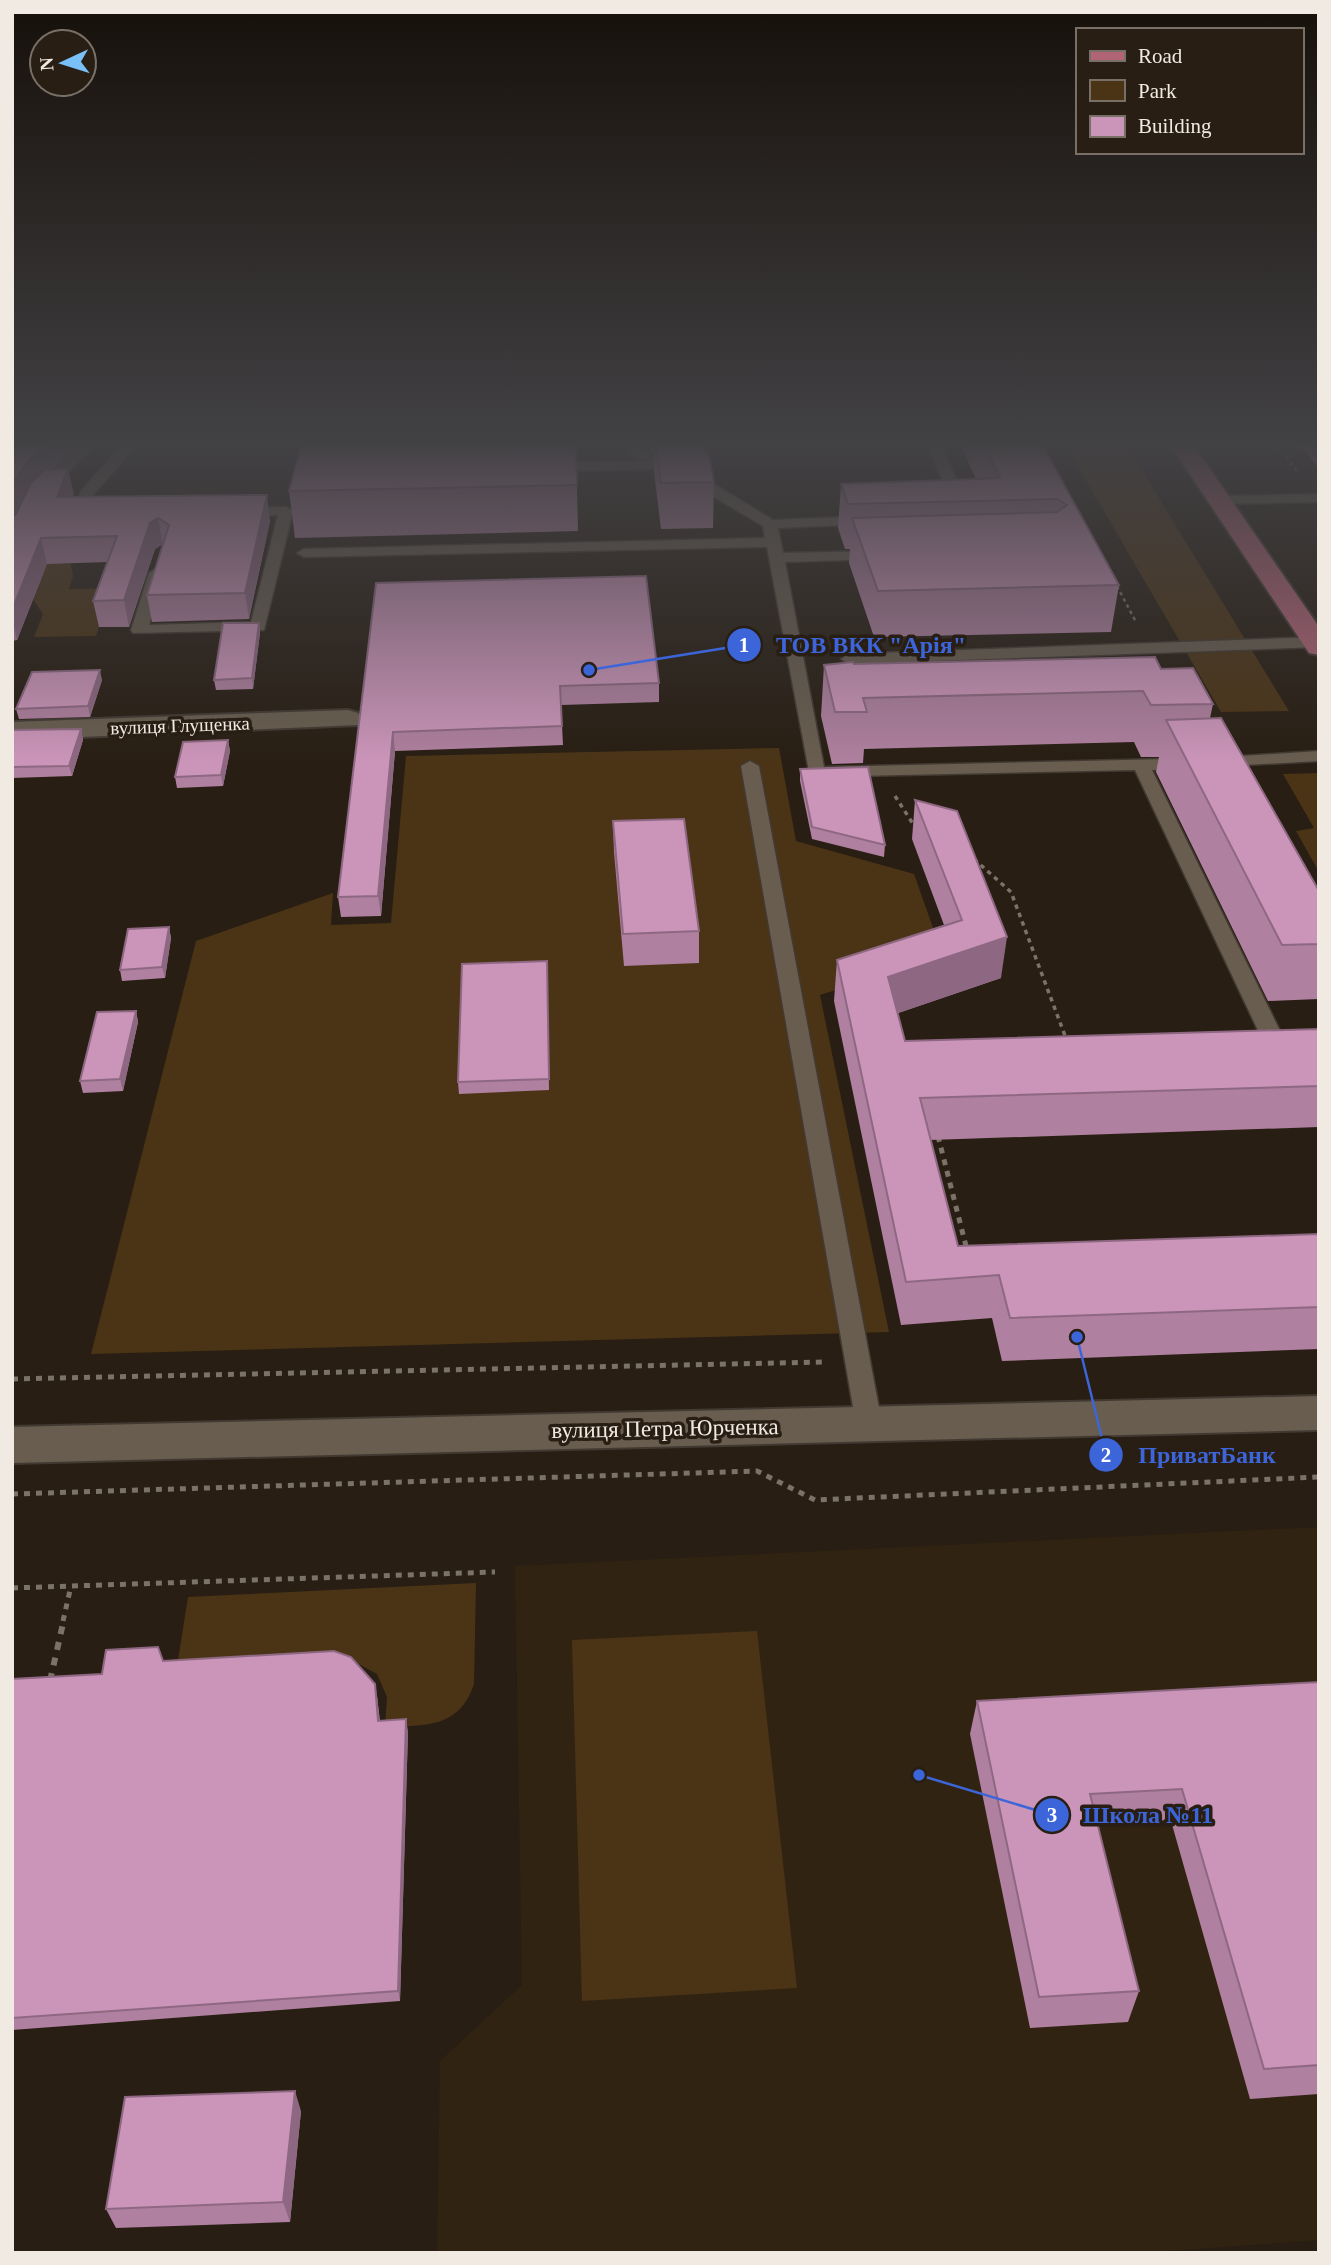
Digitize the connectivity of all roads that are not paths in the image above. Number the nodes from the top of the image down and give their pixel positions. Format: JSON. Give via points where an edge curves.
{"nodes":[{"id":1,"x":276,"y":552,"type":"edge"},
{"id":2,"x":508,"y":552,"type":"edge"},
{"id":3,"x":775,"y":552,"type":"edge"},
{"id":4,"x":829,"y":552,"type":"edge"},
{"id":5,"x":1255,"y":552,"type":"edge"},
{"id":6,"x":304,"y":553,"type":"dead end"},
{"id":7,"x":901,"y":554,"type":"edge"},
{"id":8,"x":160,"y":563,"type":"edge"},
{"id":9,"x":1318,"y":643,"type":"edge"},
{"id":10,"x":849,"y":659,"type":"edge"},
{"id":11,"x":348,"y":719,"type":"dead end"},
{"id":12,"x":12,"y":731,"type":"edge"},
{"id":13,"x":1319,"y":756,"type":"edge"},
{"id":14,"x":1141,"y":765,"type":"junction"},
{"id":15,"x":750,"y":766,"type":"dead end"},
{"id":16,"x":1296,"y":1039,"type":"edge"},
{"id":17,"x":1274,"y":1041,"type":"junction"},
{"id":18,"x":1247,"y":1043,"type":"edge"},
{"id":19,"x":1319,"y":1413,"type":"edge"},
{"id":20,"x":869,"y":1424,"type":"junction"},
{"id":21,"x":12,"y":1445,"type":"edge"}],
"edges":[{"from":1,"to":8,"type":"lane","via":[[258,627],[139,629]]},
{"from":2,"to":6,"type":"lane"},
{"from":3,"to":14,"type":"lane","via":[[816,772]]},
{"from":4,"to":7,"type":"lane"},
{"from":5,"to":9,"type":"main road"},
{"from":9,"to":10,"type":"lane"},
{"from":11,"to":12,"type":"street","name":"вулиця Глущенка"},
{"from":13,"to":14,"type":"lane"},
{"from":14,"to":17,"type":"lane"},
{"from":15,"to":20,"type":"lane"},
{"from":16,"to":17,"type":"lane"},
{"from":17,"to":18,"type":"lane"},
{"from":19,"to":20,"type":"street","name":"вулиця Петра Юрченка"},
{"from":20,"to":21,"type":"street","name":"вулиця Петра Юрченка"}]}
